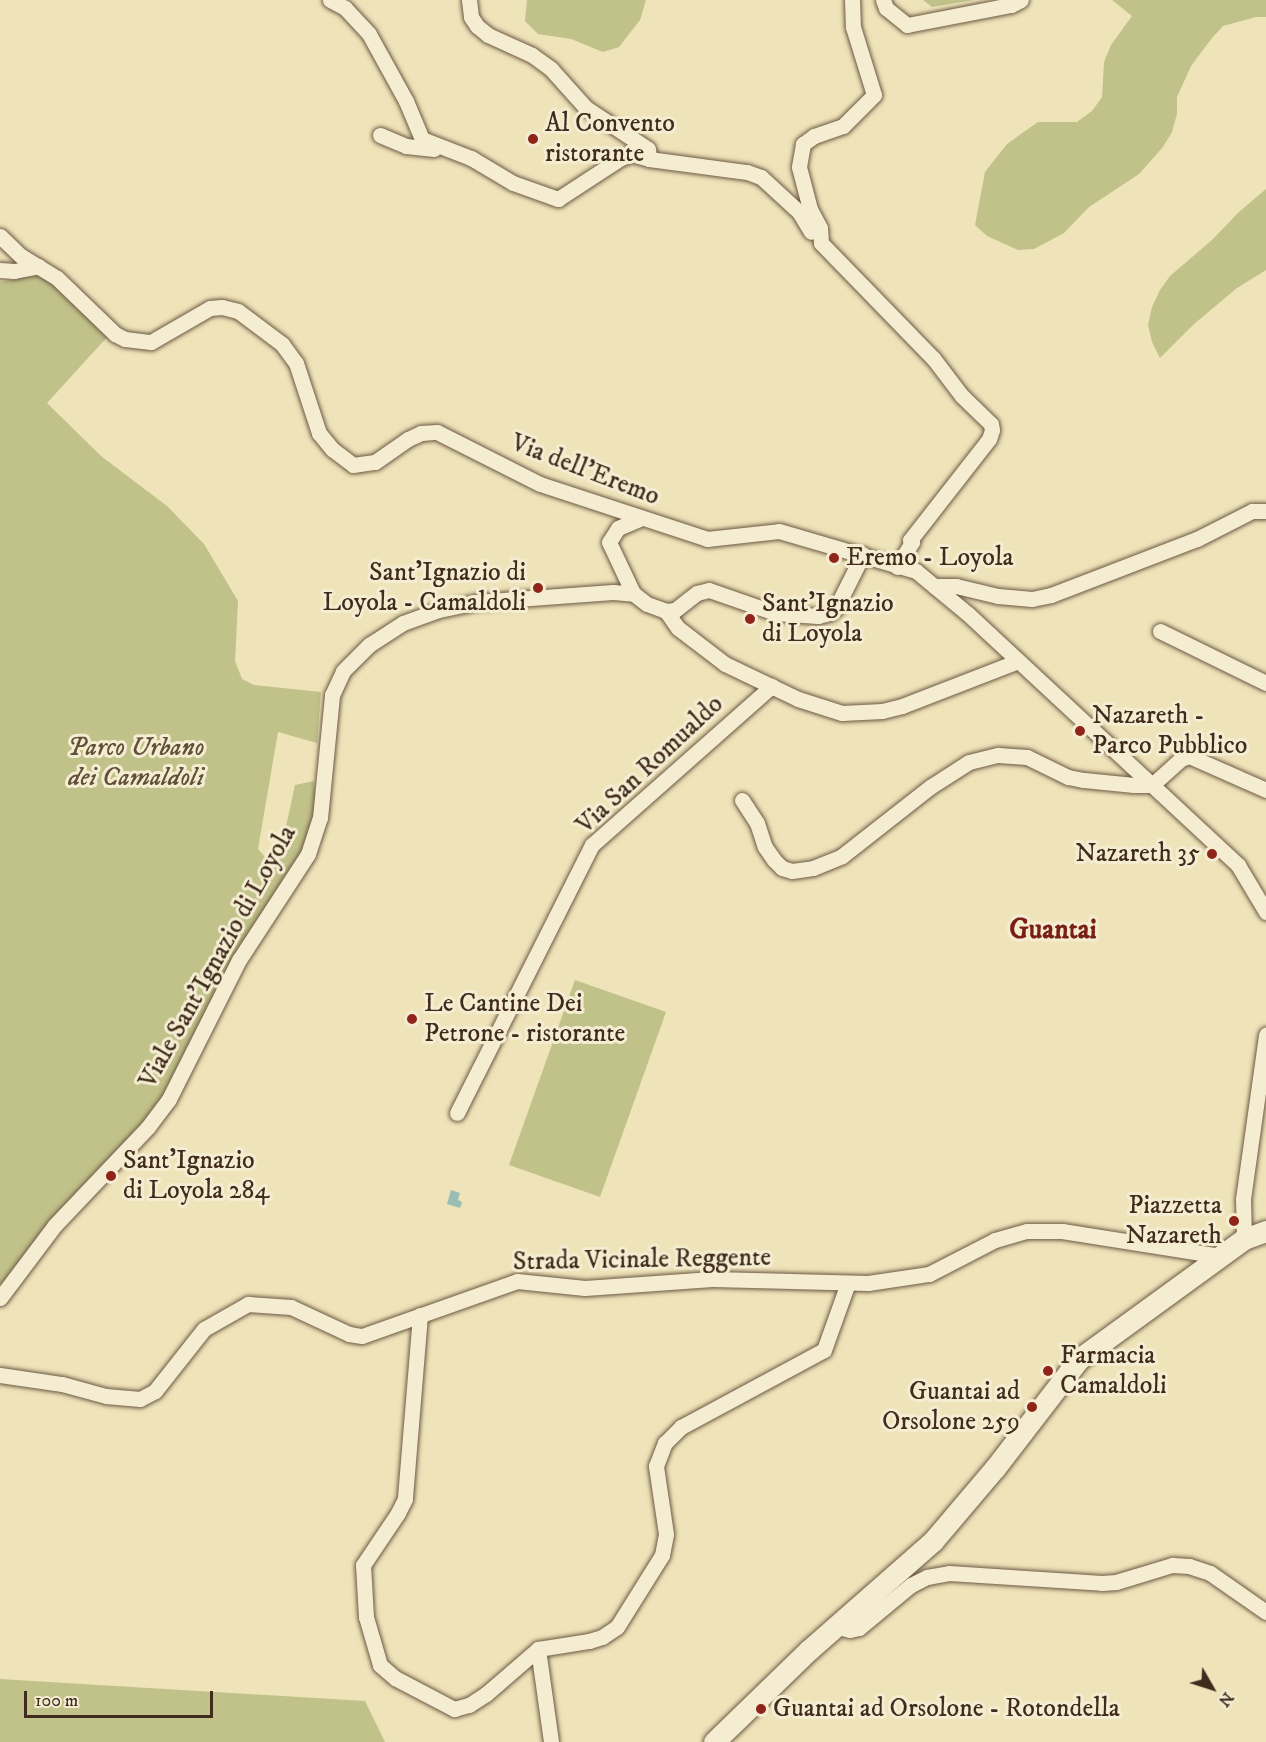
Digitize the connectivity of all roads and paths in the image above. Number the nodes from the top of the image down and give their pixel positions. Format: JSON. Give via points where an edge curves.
{"nodes":[{"id":1,"x":330,"y":0,"type":"edge"},
{"id":2,"x":469,"y":0,"type":"edge"},
{"id":3,"x":852,"y":0,"type":"edge"},
{"id":4,"x":883,"y":0,"type":"edge"},
{"id":5,"x":1021,"y":0,"type":"edge"},
{"id":6,"x":380,"y":135,"type":"dead end"},
{"id":7,"x":446,"y":150,"type":"junction"},
{"id":8,"x":649,"y":159,"type":"junction"},
{"id":9,"x":0,"y":236,"type":"edge"},
{"id":10,"x":821,"y":243,"type":"junction"},
{"id":11,"x":39,"y":266,"type":"junction"},
{"id":12,"x":0,"y":270,"type":"edge"},
{"id":13,"x":1266,"y":512,"type":"edge"},
{"id":14,"x":641,"y":518,"type":"junction"},
{"id":15,"x":863,"y":554,"type":"junction"},
{"id":16,"x":897,"y":567,"type":"junction"},
{"id":17,"x":937,"y":587,"type":"junction"},
{"id":18,"x":633,"y":593,"type":"junction"},
{"id":19,"x":666,"y":611,"type":"junction"},
{"id":20,"x":1160,"y":631,"type":"dead end"},
{"id":21,"x":1018,"y":661,"type":"junction"},
{"id":22,"x":1266,"y":683,"type":"edge"},
{"id":23,"x":772,"y":686,"type":"junction"},
{"id":24,"x":1152,"y":784,"type":"junction"},
{"id":25,"x":1266,"y":790,"type":"edge"},
{"id":26,"x":742,"y":800,"type":"dead end"},
{"id":27,"x":1266,"y":912,"type":"edge"},
{"id":28,"x":1266,"y":1035,"type":"edge"},
{"id":29,"x":457,"y":1113,"type":"dead end"},
{"id":30,"x":1266,"y":1231,"type":"edge"},
{"id":31,"x":1244,"y":1239,"type":"junction"},
{"id":32,"x":1220,"y":1256,"type":"junction"},
{"id":33,"x":848,"y":1283,"type":"junction"},
{"id":34,"x":0,"y":1298,"type":"edge"},
{"id":35,"x":420,"y":1315,"type":"junction"},
{"id":36,"x":0,"y":1375,"type":"edge"},
{"id":37,"x":1266,"y":1612,"type":"edge"},
{"id":38,"x":838,"y":1627,"type":"junction"},
{"id":39,"x":538,"y":1649,"type":"junction"},
{"id":40,"x":551,"y":1742,"type":"edge"},
{"id":41,"x":714,"y":1742,"type":"edge"}],
"edges":[{"from":1,"to":7,"type":"street","via":[[345,8],[369,34],[422,139]]},
{"from":2,"to":8,"type":"street","via":[[471,17],[477,26],[551,69],[586,108],[648,149]]},
{"from":3,"to":10,"type":"street","via":[[853,27],[874,95],[843,126],[803,144],[799,167],[810,209],[820,228]]},
{"from":4,"to":5,"type":"street","via":[[886,8],[907,25]]},
{"from":6,"to":7,"type":"street","via":[[405,146]]},
{"from":7,"to":8,"type":"street","via":[[471,158],[513,183],[558,199],[621,158],[632,154]]},
{"from":8,"to":10,"type":"street","via":[[761,177],[799,212]]},
{"from":9,"to":11,"type":"street","name":"Via dell'Eremo","via":[[21,256]]},
{"from":10,"to":16,"type":"street","via":[[991,424],[989,439],[910,540]]},
{"from":11,"to":12,"type":"street"},
{"from":11,"to":14,"type":"street","name":"Via dell'Eremo","via":[[125,339],[151,342],[210,308],[238,311],[282,344],[296,363],[318,433],[352,465],[375,462],[408,439],[437,432],[540,484]]},
{"from":13,"to":17,"type":"street","via":[[1252,512],[1188,543],[1051,595],[1032,599],[956,586]]},
{"from":14,"to":15,"type":"street","name":"Via dell'Eremo","via":[[707,539],[778,531]]},
{"from":14,"to":18,"type":"street","via":[[618,528],[609,542]]},
{"from":15,"to":16,"type":"street","name":"Via dell'Eremo"},
{"from":15,"to":19,"type":"street","via":[[830,614],[775,613],[709,590],[697,593],[675,610]]},
{"from":16,"to":17,"type":"street","name":"Via dell'Eremo","via":[[916,572]]},
{"from":17,"to":21,"type":"street","name":"Via dell'Eremo"},
{"from":18,"to":19,"type":"street","name":"Viale Sant'Ignazio di Loyola"},
{"from":18,"to":34,"type":"street","name":"Viale Sant'Ignazio di Loyola","via":[[497,601],[439,610],[403,623],[369,645],[343,671],[332,695],[320,818],[308,854],[239,960],[169,1100],[55,1225]]},
{"from":19,"to":23,"type":"street","name":"Via San Romualdo","via":[[678,628],[725,664]]},
{"from":20,"to":22,"type":"street"},
{"from":21,"to":23,"type":"street","name":"Via San Romualdo","via":[[882,711],[842,713]]},
{"from":21,"to":24,"type":"street","name":"Via dell'Eremo"},
{"from":23,"to":29,"type":"street","name":"Via San Romualdo","via":[[592,845]]},
{"from":24,"to":25,"type":"street","via":[[1189,756]]},
{"from":24,"to":26,"type":"street","via":[[1068,777],[1021,755],[969,762],[930,787],[842,856],[813,868],[792,871],[774,860]]},
{"from":24,"to":27,"type":"street","name":"Via dell'Eremo","via":[[1238,865]]},
{"from":28,"to":31,"type":"street","via":[[1243,1199]]},
{"from":30,"to":31,"type":"street"},
{"from":31,"to":32,"type":"street"},
{"from":32,"to":33,"type":"street","name":"Strada Vicinale Reggente","via":[[1062,1231],[1027,1231],[995,1240],[928,1274]]},
{"from":32,"to":38,"type":"street","via":[[1079,1359],[933,1541]]},
{"from":33,"to":35,"type":"street","name":"Strada Vicinale Reggente","via":[[712,1279],[585,1288],[517,1281]]},
{"from":33,"to":39,"type":"street","via":[[824,1350],[681,1427],[665,1443],[656,1466],[666,1534],[662,1555],[616,1627],[589,1641]]},
{"from":35,"to":36,"type":"street","name":"Strada Vicinale Reggente","via":[[362,1336],[291,1307],[248,1304],[204,1329],[155,1391],[140,1399]]},
{"from":35,"to":39,"type":"street","via":[[405,1499],[363,1565],[366,1617],[380,1665],[395,1678],[454,1708],[469,1705],[486,1694]]},
{"from":37,"to":38,"type":"street","via":[[1209,1574],[1189,1566],[1172,1565],[1102,1583],[949,1573],[927,1576],[859,1628]]},
{"from":38,"to":41,"type":"street"},
{"from":39,"to":40,"type":"street"}]}
